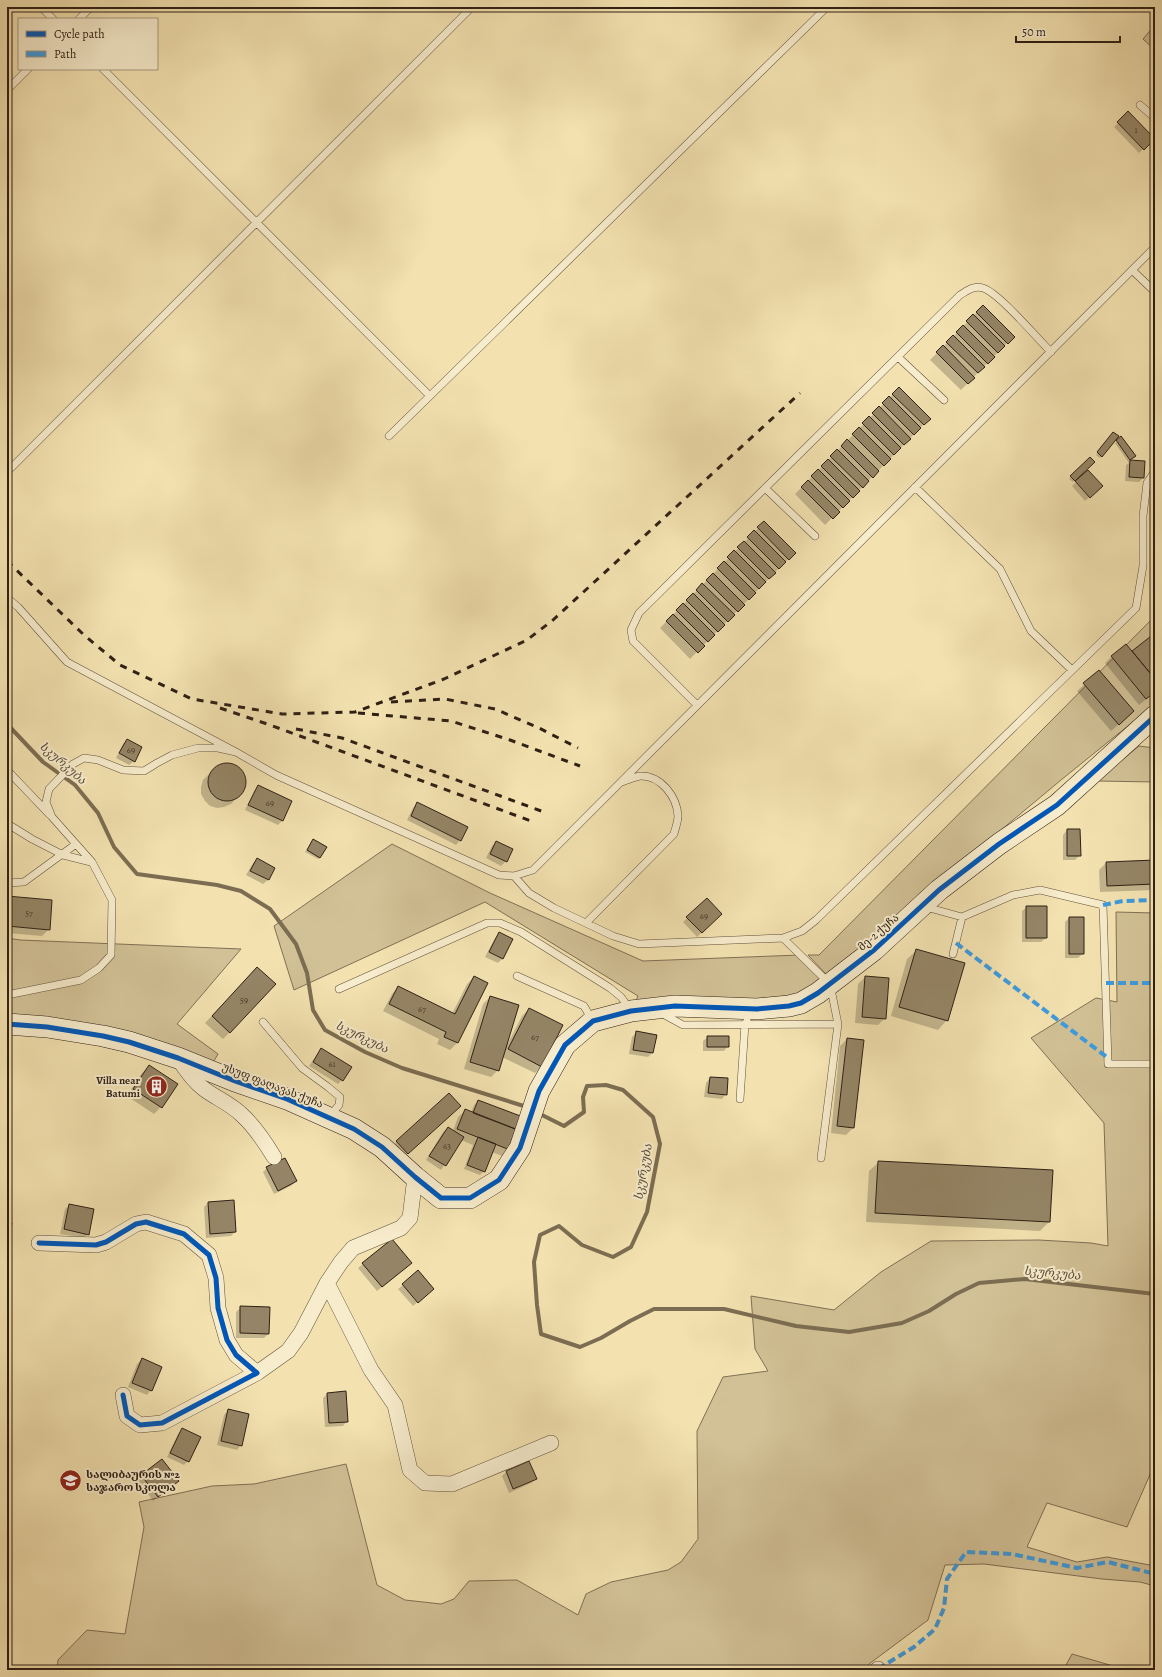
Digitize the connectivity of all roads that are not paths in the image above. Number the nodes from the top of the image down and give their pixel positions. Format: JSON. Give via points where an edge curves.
{"nodes":[{"id":1,"x":42,"y":7,"type":"edge"},
{"id":2,"x":91,"y":7,"type":"edge"},
{"id":3,"x":472,"y":7,"type":"edge"},
{"id":4,"x":827,"y":7,"type":"edge"},
{"id":5,"x":52,"y":18,"type":"edge"},
{"id":6,"x":80,"y":18,"type":"edge"},
{"id":7,"x":27,"y":70,"type":"edge"},
{"id":8,"x":104,"y":70,"type":"edge"},
{"id":9,"x":7,"y":90,"type":"edge"},
{"id":10,"x":1140,"y":104,"type":"dead end"},
{"id":11,"x":1155,"y":118,"type":"edge"},
{"id":12,"x":256,"y":223,"type":"junction"},
{"id":13,"x":1155,"y":247,"type":"edge"},
{"id":14,"x":1132,"y":270,"type":"junction"},
{"id":15,"x":1155,"y":292,"type":"edge"},
{"id":16,"x":1051,"y":352,"type":"junction"},
{"id":17,"x":898,"y":357,"type":"junction"},
{"id":18,"x":430,"y":396,"type":"junction"},
{"id":19,"x":944,"y":400,"type":"dead end"},
{"id":20,"x":389,"y":436,"type":"dead end"},
{"id":21,"x":1155,"y":471,"type":"edge"},
{"id":22,"x":7,"y":472,"type":"edge"},
{"id":23,"x":915,"y":487,"type":"junction"},
{"id":24,"x":765,"y":488,"type":"junction"},
{"id":25,"x":815,"y":536,"type":"dead end"},
{"id":26,"x":7,"y":598,"type":"edge"},
{"id":27,"x":1072,"y":670,"type":"junction"},
{"id":28,"x":698,"y":705,"type":"junction"},
{"id":29,"x":1155,"y":716,"type":"edge"},
{"id":30,"x":236,"y":752,"type":"junction"},
{"id":31,"x":7,"y":770,"type":"edge"},
{"id":32,"x":621,"y":782,"type":"junction"},
{"id":33,"x":52,"y":817,"type":"junction"},
{"id":34,"x":7,"y":825,"type":"edge"},
{"id":35,"x":76,"y":844,"type":"junction"},
{"id":36,"x":63,"y":855,"type":"junction"},
{"id":37,"x":92,"y":862,"type":"junction"},
{"id":38,"x":514,"y":876,"type":"junction"},
{"id":39,"x":7,"y":883,"type":"edge"},
{"id":40,"x":922,"y":906,"type":"junction"},
{"id":41,"x":962,"y":917,"type":"junction"},
{"id":42,"x":586,"y":923,"type":"junction"},
{"id":43,"x":783,"y":938,"type":"junction"},
{"id":44,"x":953,"y":954,"type":"dead end"},
{"id":45,"x":517,"y":976,"type":"dead end"},
{"id":46,"x":830,"y":984,"type":"junction"},
{"id":47,"x":339,"y":989,"type":"dead end"},
{"id":48,"x":7,"y":995,"type":"edge"},
{"id":49,"x":631,"y":1011,"type":"junction"},
{"id":50,"x":751,"y":1016,"type":"junction"},
{"id":51,"x":593,"y":1021,"type":"junction"},
{"id":52,"x":263,"y":1022,"type":"dead end"},
{"id":53,"x":7,"y":1024,"type":"edge"},
{"id":54,"x":838,"y":1024,"type":"junction"},
{"id":55,"x":565,"y":1045,"type":"joint"},
{"id":56,"x":178,"y":1058,"type":"junction"},
{"id":57,"x":1155,"y":1064,"type":"edge"},
{"id":58,"x":740,"y":1099,"type":"dead end"},
{"id":59,"x":329,"y":1117,"type":"junction"},
{"id":60,"x":274,"y":1157,"type":"dead end"},
{"id":61,"x":822,"y":1158,"type":"dead end"},
{"id":62,"x":415,"y":1177,"type":"junction"},
{"id":63,"x":39,"y":1243,"type":"dead end"},
{"id":64,"x":327,"y":1283,"type":"junction"},
{"id":65,"x":257,"y":1374,"type":"junction"},
{"id":66,"x":123,"y":1395,"type":"dead end"},
{"id":67,"x":551,"y":1443,"type":"dead end"}],
"edges":[{"from":1,"to":5,"type":"lane"},
{"from":2,"to":6,"type":"lane"},
{"from":3,"to":12,"type":"lane"},
{"from":4,"to":18,"type":"lane"},
{"from":7,"to":9,"type":"lane"},
{"from":8,"to":12,"type":"lane"},
{"from":10,"to":11,"type":"lane"},
{"from":12,"to":18,"type":"lane"},
{"from":12,"to":22,"type":"lane"},
{"from":13,"to":14,"type":"lane"},
{"from":14,"to":15,"type":"lane"},
{"from":14,"to":16,"type":"lane"},
{"from":16,"to":17,"type":"lane","via":[[998,298],[983,288],[971,288],[960,295]]},
{"from":16,"to":23,"type":"lane"},
{"from":17,"to":19,"type":"lane"},
{"from":17,"to":24,"type":"lane"},
{"from":18,"to":20,"type":"lane"},
{"from":21,"to":27,"type":"lane","via":[[1147,483],[1143,516],[1143,566],[1136,608]]},
{"from":23,"to":27,"type":"lane","via":[[1000,570],[1031,631]]},
{"from":23,"to":28,"type":"lane"},
{"from":24,"to":25,"type":"lane"},
{"from":24,"to":28,"type":"lane","via":[[639,613],[631,630],[634,641]]},
{"from":26,"to":30,"type":"lane","via":[[67,662]]},
{"from":27,"to":43,"type":"lane","via":[[816,920],[802,931]]},
{"from":28,"to":32,"type":"lane"},
{"from":29,"to":40,"type":"street","name":"მე-2 ქუჩა","via":[[1057,805],[999,844]]},
{"from":30,"to":33,"type":"lane","via":[[218,748],[198,748],[172,755],[144,771],[123,770],[98,760],[84,758],[73,764],[49,789],[46,802]]},
{"from":30,"to":38,"type":"lane","via":[[276,775],[498,875]]},
{"from":31,"to":33,"type":"lane"},
{"from":32,"to":38,"type":"lane","via":[[533,870]]},
{"from":32,"to":42,"type":"lane","via":[[640,776],[652,778],[662,784],[674,798],[678,816],[674,834]]},
{"from":33,"to":35,"type":"lane"},
{"from":34,"to":36,"type":"lane"},
{"from":35,"to":36,"type":"lane"},
{"from":35,"to":37,"type":"lane"},
{"from":36,"to":37,"type":"lane"},
{"from":36,"to":39,"type":"lane","via":[[24,882]]},
{"from":37,"to":48,"type":"lane","via":[[112,900],[111,955],[100,968],[81,980]]},
{"from":38,"to":42,"type":"lane","via":[[529,893]]},
{"from":40,"to":41,"type":"lane"},
{"from":40,"to":46,"type":"street","name":"მე-2 ქუჩა","via":[[874,950]]},
{"from":41,"to":44,"type":"lane"},
{"from":41,"to":57,"type":"lane","via":[[1013,895],[1040,890],[1103,906],[1108,1064]]},
{"from":42,"to":43,"type":"lane","via":[[613,936],[639,944]]},
{"from":43,"to":46,"type":"lane"},
{"from":45,"to":51,"type":"lane","via":[[584,1006]]},
{"from":46,"to":50,"type":"street","name":"მე-2 ქუჩა","via":[[801,1003]]},
{"from":46,"to":54,"type":"lane"},
{"from":47,"to":49,"type":"lane","via":[[487,923],[500,923],[521,932],[610,988],[621,997]]},
{"from":49,"to":50,"type":"street","name":"მე-2 ქუჩა","via":[[675,1006]]},
{"from":49,"to":51,"type":"street","name":"მე-2 ქუჩა"},
{"from":50,"to":54,"type":"lane"},
{"from":50,"to":58,"type":"lane"},
{"from":51,"to":55,"type":"street","name":"მე-2 ქუჩა"},
{"from":52,"to":59,"type":"lane","via":[[302,1068],[340,1097],[339,1105]]},
{"from":53,"to":56,"type":"street","name":"უსუფ ფაღავას ქუჩა","via":[[103,1036]]},
{"from":54,"to":61,"type":"lane"},
{"from":55,"to":62,"type":"street","name":"უსუფ ფაღავას ქუჩა","via":[[536,1101],[520,1148],[498,1180],[470,1198],[441,1198]]},
{"from":56,"to":59,"type":"street","name":"უსუფ ფაღავას ქუჩა"},
{"from":56,"to":60,"type":"street","via":[[192,1078],[203,1088],[243,1115]]},
{"from":59,"to":62,"type":"street","name":"უსუფ ფაღავას ქუჩა","via":[[382,1147]]},
{"from":62,"to":64,"type":"street","via":[[410,1218],[401,1228],[353,1248]]},
{"from":63,"to":65,"type":"street","via":[[96,1245],[136,1224],[146,1222],[184,1234],[209,1255],[216,1278],[218,1308],[228,1340],[236,1355]]},
{"from":64,"to":65,"type":"street","via":[[301,1333],[288,1351]]},
{"from":64,"to":67,"type":"street","via":[[371,1370],[395,1405],[410,1470],[425,1483],[452,1484]]},
{"from":65,"to":66,"type":"street","via":[[162,1423],[140,1425],[126,1416]]}]}
